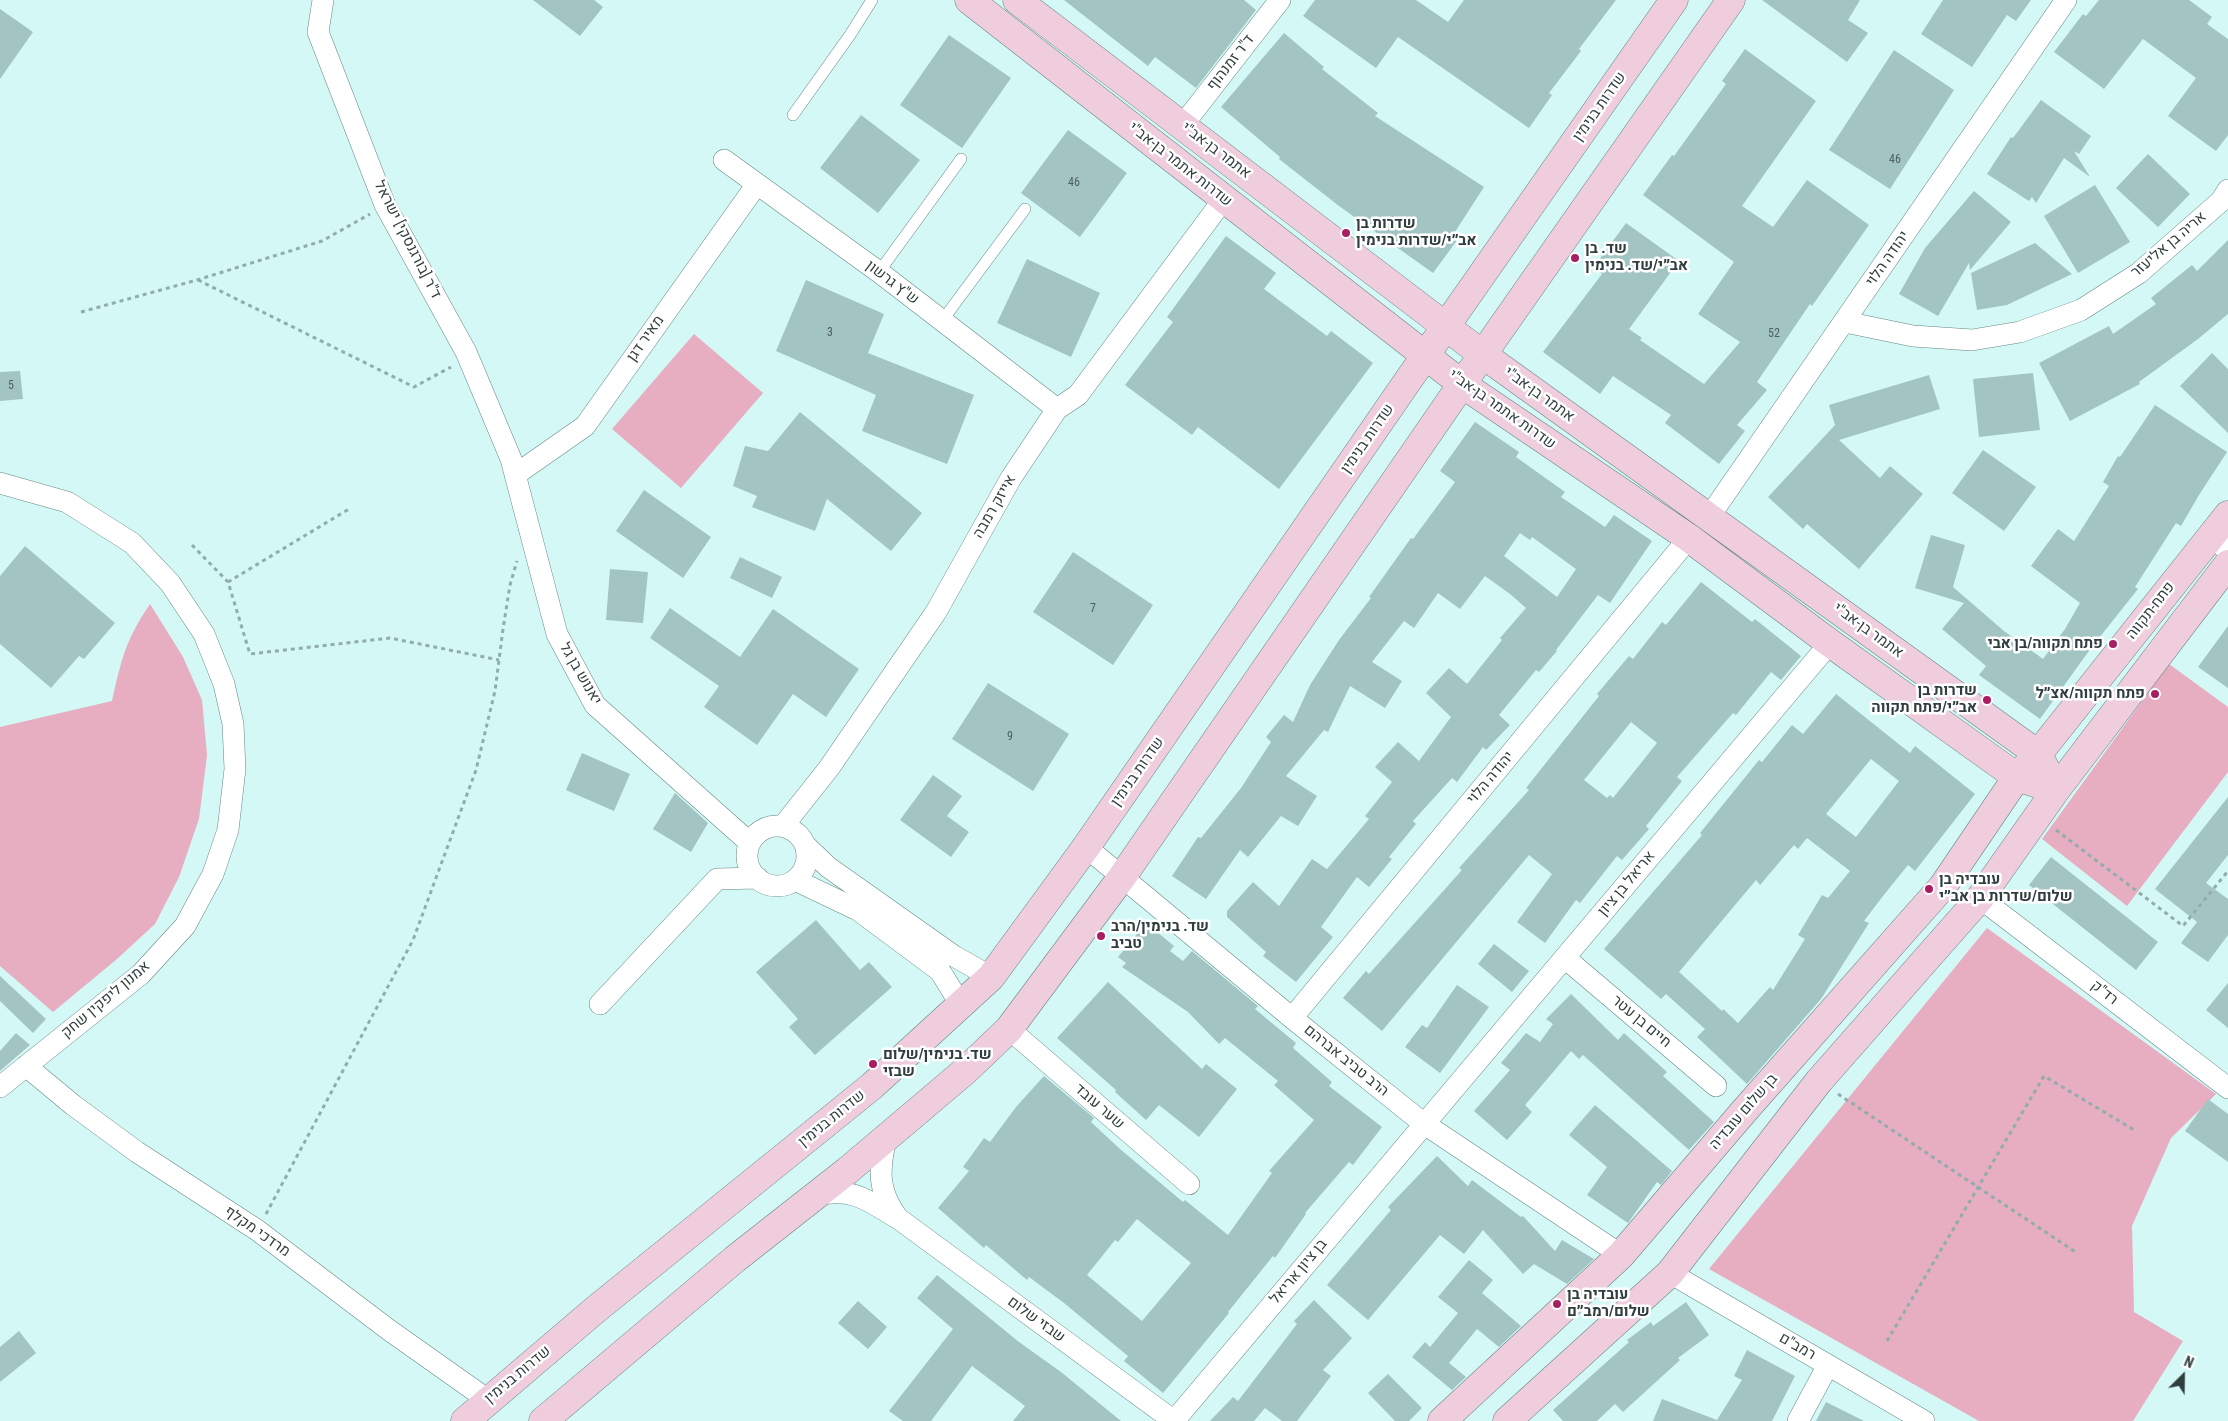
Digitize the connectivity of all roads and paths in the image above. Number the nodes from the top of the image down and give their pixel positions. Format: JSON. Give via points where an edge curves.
{"nodes":[{"id":1,"x":323,"y":0,"type":"edge"},
{"id":2,"x":872,"y":0,"type":"edge"},
{"id":3,"x":969,"y":0,"type":"edge"},
{"id":4,"x":1016,"y":0,"type":"edge"},
{"id":5,"x":1280,"y":0,"type":"edge"},
{"id":6,"x":1674,"y":0,"type":"edge"},
{"id":7,"x":1730,"y":0,"type":"edge"},
{"id":8,"x":2066,"y":0,"type":"edge"},
{"id":9,"x":794,"y":114,"type":"dead end"},
{"id":10,"x":1182,"y":126,"type":"junction"},
{"id":11,"x":961,"y":159,"type":"dead end"},
{"id":12,"x":724,"y":160,"type":"dead end"},
{"id":13,"x":757,"y":184,"type":"junction"},
{"id":14,"x":2228,"y":190,"type":"edge"},
{"id":15,"x":1223,"y":200,"type":"junction"},
{"id":16,"x":385,"y":205,"type":"junction"},
{"id":17,"x":1025,"y":209,"type":"dead end"},
{"id":18,"x":879,"y":272,"type":"junction"},
{"id":19,"x":197,"y":280,"type":"junction"},
{"id":20,"x":81,"y":312,"type":"dead end"},
{"id":21,"x":942,"y":321,"type":"junction"},
{"id":22,"x":1844,"y":322,"type":"junction"},
{"id":23,"x":1447,"y":327,"type":"junction"},
{"id":24,"x":466,"y":352,"type":"junction"},
{"id":25,"x":1482,"y":354,"type":"junction"},
{"id":26,"x":1425,"y":356,"type":"junction"},
{"id":27,"x":1462,"y":384,"type":"junction"},
{"id":28,"x":1057,"y":410,"type":"junction"},
{"id":29,"x":515,"y":475,"type":"junction"},
{"id":30,"x":0,"y":483,"type":"edge"},
{"id":31,"x":349,"y":510,"type":"dead end"},
{"id":32,"x":2228,"y":515,"type":"edge"},
{"id":33,"x":1709,"y":517,"type":"junction"},
{"id":34,"x":1689,"y":538,"type":"junction"},
{"id":35,"x":2219,"y":543,"type":"edge"},
{"id":36,"x":192,"y":545,"type":"dead end"},
{"id":37,"x":518,"y":559,"type":"dead end"},
{"id":38,"x":2228,"y":564,"type":"edge"},
{"id":39,"x":228,"y":582,"type":"junction"},
{"id":40,"x":1830,"y":643,"type":"junction"},
{"id":41,"x":499,"y":660,"type":"junction"},
{"id":42,"x":2038,"y":754,"type":"junction"},
{"id":43,"x":2017,"y":777,"type":"junction"},
{"id":44,"x":2056,"y":790,"type":"junction"},
{"id":45,"x":2038,"y":816,"type":"junction"},
{"id":46,"x":783,"y":826,"type":"junction"},
{"id":47,"x":750,"y":842,"type":"junction"},
{"id":48,"x":805,"y":845,"type":"junction"},
{"id":49,"x":1086,"y":847,"type":"junction"},
{"id":50,"x":2228,"y":871,"type":"edge"},
{"id":51,"x":1122,"y":877,"type":"junction"},
{"id":52,"x":758,"y":878,"type":"junction"},
{"id":53,"x":795,"y":880,"type":"junction"},
{"id":54,"x":1980,"y":898,"type":"junction"},
{"id":55,"x":1565,"y":958,"type":"junction"},
{"id":56,"x":991,"y":977,"type":"junction"},
{"id":57,"x":600,"y":1004,"type":"dead end"},
{"id":58,"x":961,"y":1005,"type":"junction"},
{"id":59,"x":1292,"y":1018,"type":"junction"},
{"id":60,"x":1009,"y":1029,"type":"junction"},
{"id":61,"x":26,"y":1066,"type":"junction"},
{"id":62,"x":1819,"y":1081,"type":"junction"},
{"id":63,"x":1716,"y":1086,"type":"dead end"},
{"id":64,"x":0,"y":1087,"type":"edge"},
{"id":65,"x":2228,"y":1088,"type":"edge"},
{"id":66,"x":1424,"y":1123,"type":"junction"},
{"id":67,"x":2136,"y":1131,"type":"dead end"},
{"id":68,"x":886,"y":1138,"type":"junction"},
{"id":69,"x":1189,"y":1184,"type":"dead end"},
{"id":70,"x":1978,"y":1187,"type":"junction"},
{"id":71,"x":816,"y":1195,"type":"junction"},
{"id":72,"x":899,"y":1219,"type":"junction"},
{"id":73,"x":257,"y":1230,"type":"junction"},
{"id":74,"x":2077,"y":1253,"type":"dead end"},
{"id":75,"x":1621,"y":1255,"type":"junction"},
{"id":76,"x":1670,"y":1273,"type":"junction"},
{"id":77,"x":1887,"y":1341,"type":"dead end"},
{"id":78,"x":1828,"y":1365,"type":"junction"},
{"id":79,"x":488,"y":1400,"type":"junction"},
{"id":80,"x":465,"y":1421,"type":"edge"},
{"id":81,"x":543,"y":1421,"type":"edge"},
{"id":82,"x":1174,"y":1421,"type":"edge"},
{"id":83,"x":1442,"y":1421,"type":"edge"},
{"id":84,"x":1507,"y":1421,"type":"edge"},
{"id":85,"x":1798,"y":1421,"type":"edge"},
{"id":86,"x":1924,"y":1421,"type":"edge"}],
"edges":[{"from":1,"to":16,"type":"street","name":"ד\"ר [בורגנסקי] ישראל","via":[[318,32]]},
{"from":2,"to":9,"type":"lane"},
{"from":3,"to":15,"type":"main road","name":"שדרות אתמר בן-אב\"י"},
{"from":4,"to":10,"type":"main road","name":"אתמר בן-אב\"י"},
{"from":5,"to":10,"type":"street","name":"ד\"ר זמנהוף"},
{"from":6,"to":23,"type":"main road","name":"שדרות בנימין"},
{"from":7,"to":25,"type":"main road"},
{"from":8,"to":22,"type":"street","name":"יהודה הלוי"},
{"from":10,"to":23,"type":"main road","name":"אתמר בן-אב\"י"},
{"from":11,"to":18,"type":"lane"},
{"from":12,"to":13,"type":"street","name":"ש\"ץ גרשון"},
{"from":13,"to":18,"type":"street","name":"ש\"ץ גרשון"},
{"from":13,"to":29,"type":"street","name":"מאיר דגן","via":[[585,426]]},
{"from":14,"to":22,"type":"street","name":"אריה בן אליעזר","via":[[2221,201],[2139,273],[2081,310],[2020,332],[1972,340],[1913,336]]},
{"from":15,"to":26,"type":"main road","name":"שדרות אתמר בן-אב\"י"},
{"from":15,"to":28,"type":"street","name":"אייזק רמבה","via":[[1078,395]]},
{"from":16,"to":19,"type":"path","via":[[322,241]]},
{"from":16,"to":24,"type":"street","name":"ד\"ר [בורגנסקי] ישראל"},
{"from":17,"to":21,"type":"lane"},
{"from":18,"to":21,"type":"street","name":"ש\"ץ גרשון"},
{"from":19,"to":20,"type":"path"},
{"from":19,"to":24,"type":"path","via":[[414,387],[448,369]]},
{"from":21,"to":28,"type":"street","name":"ש\"ץ גרשון"},
{"from":22,"to":33,"type":"street","name":"יהודה הלוי"},
{"from":23,"to":25,"type":"main road","name":"אתמר בן-אב\"י"},
{"from":23,"to":26,"type":"main road","name":"שדרות בנימין"},
{"from":24,"to":29,"type":"street","name":"ד\"ר [בורגנסקי] ישראל"},
{"from":25,"to":27,"type":"main road"},
{"from":25,"to":33,"type":"main road","name":"אתמר בן-אב\"י"},
{"from":26,"to":27,"type":"main road","name":"שדרות אתמר בן-אב\"י"},
{"from":26,"to":49,"type":"main road","name":"שדרות בנימין"},
{"from":27,"to":34,"type":"main road","name":"שדרות אתמר בן-אב\"י"},
{"from":27,"to":51,"type":"main road"},
{"from":28,"to":46,"type":"street","name":"אייזק רמבה","via":[[1011,478],[936,612],[829,768]]},
{"from":29,"to":47,"type":"street","name":"יאנוש בן גל","via":[[556,634],[595,705]]},
{"from":30,"to":61,"type":"street","name":"אמנון ליפקין שחק","via":[[67,502],[132,543],[170,583],[204,634],[224,684],[233,724],[235,769],[228,830],[213,874],[185,926],[141,974]]},
{"from":31,"to":39,"type":"path"},
{"from":32,"to":35,"type":"main road","name":"פתח-תקווה"},
{"from":33,"to":42,"type":"main road","name":"אתמר בן-אב\"י"},
{"from":34,"to":40,"type":"main road","name":"שדרות אתמר בן-אב\"י"},
{"from":34,"to":59,"type":"street","name":"יהודה הלוי"},
{"from":35,"to":42,"type":"main road","name":"פתח-תקווה"},
{"from":36,"to":39,"type":"path"},
{"from":37,"to":41,"type":"path","via":[[510,585]]},
{"from":38,"to":44,"type":"main road"},
{"from":39,"to":41,"type":"path","via":[[250,654],[390,638]]},
{"from":40,"to":43,"type":"main road","name":"שדרות אתמר בן-אב\"י"},
{"from":40,"to":55,"type":"street","name":"אריאל בן ציון"},
{"from":41,"to":73,"type":"path","via":[[476,770],[413,940]]},
{"from":42,"to":43,"type":"main road","name":"פתח-תקווה"},
{"from":42,"to":44,"type":"main road","name":"אתמר בן-אב\"י"},
{"from":43,"to":44,"type":"main road","name":"שדרות אתמר בן-אב\"י"},
{"from":43,"to":75,"type":"main road","name":"בן שלום עובדיה","via":[[1943,886],[1744,1110]]},
{"from":44,"to":45,"type":"main road"},
{"from":45,"to":50,"type":"path","via":[[2183,926]]},
{"from":45,"to":54,"type":"main road"},
{"from":46,"to":47,"type":"street","via":[[764,829]]},
{"from":46,"to":48,"type":"street","via":[[800,836]]},
{"from":47,"to":52,"type":"street","via":[[748,862]]},
{"from":48,"to":53,"type":"street","via":[[806,864]]},
{"from":48,"to":56,"type":"street","via":[[828,867],[954,956]]},
{"from":49,"to":51,"type":"street","name":"הרב טביב אברהם"},
{"from":49,"to":56,"type":"main road","name":"שדרות בנימין"},
{"from":51,"to":59,"type":"street","name":"הרב טביב אברהם"},
{"from":51,"to":60,"type":"main road"},
{"from":52,"to":53,"type":"street","via":[[776,886]]},
{"from":52,"to":57,"type":"street","via":[[717,878]]},
{"from":53,"to":58,"type":"street","via":[[858,910],[940,971]]},
{"from":54,"to":62,"type":"main road"},
{"from":54,"to":65,"type":"street","name":"רד\"ק"},
{"from":55,"to":63,"type":"street","name":"חיים בן עטר"},
{"from":55,"to":66,"type":"street","name":"אריאל בן ציון"},
{"from":56,"to":58,"type":"main road","name":"שדרות בנימין"},
{"from":58,"to":79,"type":"main road","name":"שדרות בנימין","via":[[872,1086]]},
{"from":59,"to":66,"type":"street","name":"הרב טביב אברהם"},
{"from":60,"to":68,"type":"main road","via":[[966,1071]]},
{"from":60,"to":69,"type":"street","name":"שער עובד"},
{"from":61,"to":64,"type":"street","name":"אמנון ליפקין שחק"},
{"from":61,"to":73,"type":"street","name":"מרדכי מקלף","via":[[137,1152]]},
{"from":62,"to":70,"type":"path"},
{"from":62,"to":76,"type":"main road"},
{"from":66,"to":75,"type":"street","name":"הרב טביב אברהם"},
{"from":66,"to":82,"type":"street","name":"בן ציון אריאל"},
{"from":67,"to":70,"type":"path","via":[[2044,1076]]},
{"from":68,"to":71,"type":"main road"},
{"from":68,"to":72,"type":"street","name":"שבזי שלום","via":[[880,1162],[881,1182],[886,1203]]},
{"from":70,"to":74,"type":"path"},
{"from":70,"to":77,"type":"path"},
{"from":71,"to":72,"type":"street","name":"שבזי שלום","via":[[849,1192]]},
{"from":71,"to":81,"type":"main road"},
{"from":72,"to":82,"type":"street","name":"שבזי שלום"},
{"from":73,"to":79,"type":"street","name":"מרדכי מקלף","via":[[388,1330]]},
{"from":75,"to":83,"type":"main road","name":"בן שלום עובדיה"},
{"from":76,"to":78,"type":"street","name":"רמב\"ם"},
{"from":76,"to":84,"type":"main road"},
{"from":78,"to":85,"type":"street"},
{"from":78,"to":86,"type":"street","name":"רמב\"ם"},
{"from":79,"to":80,"type":"main road","name":"שדרות בנימין"}]}
